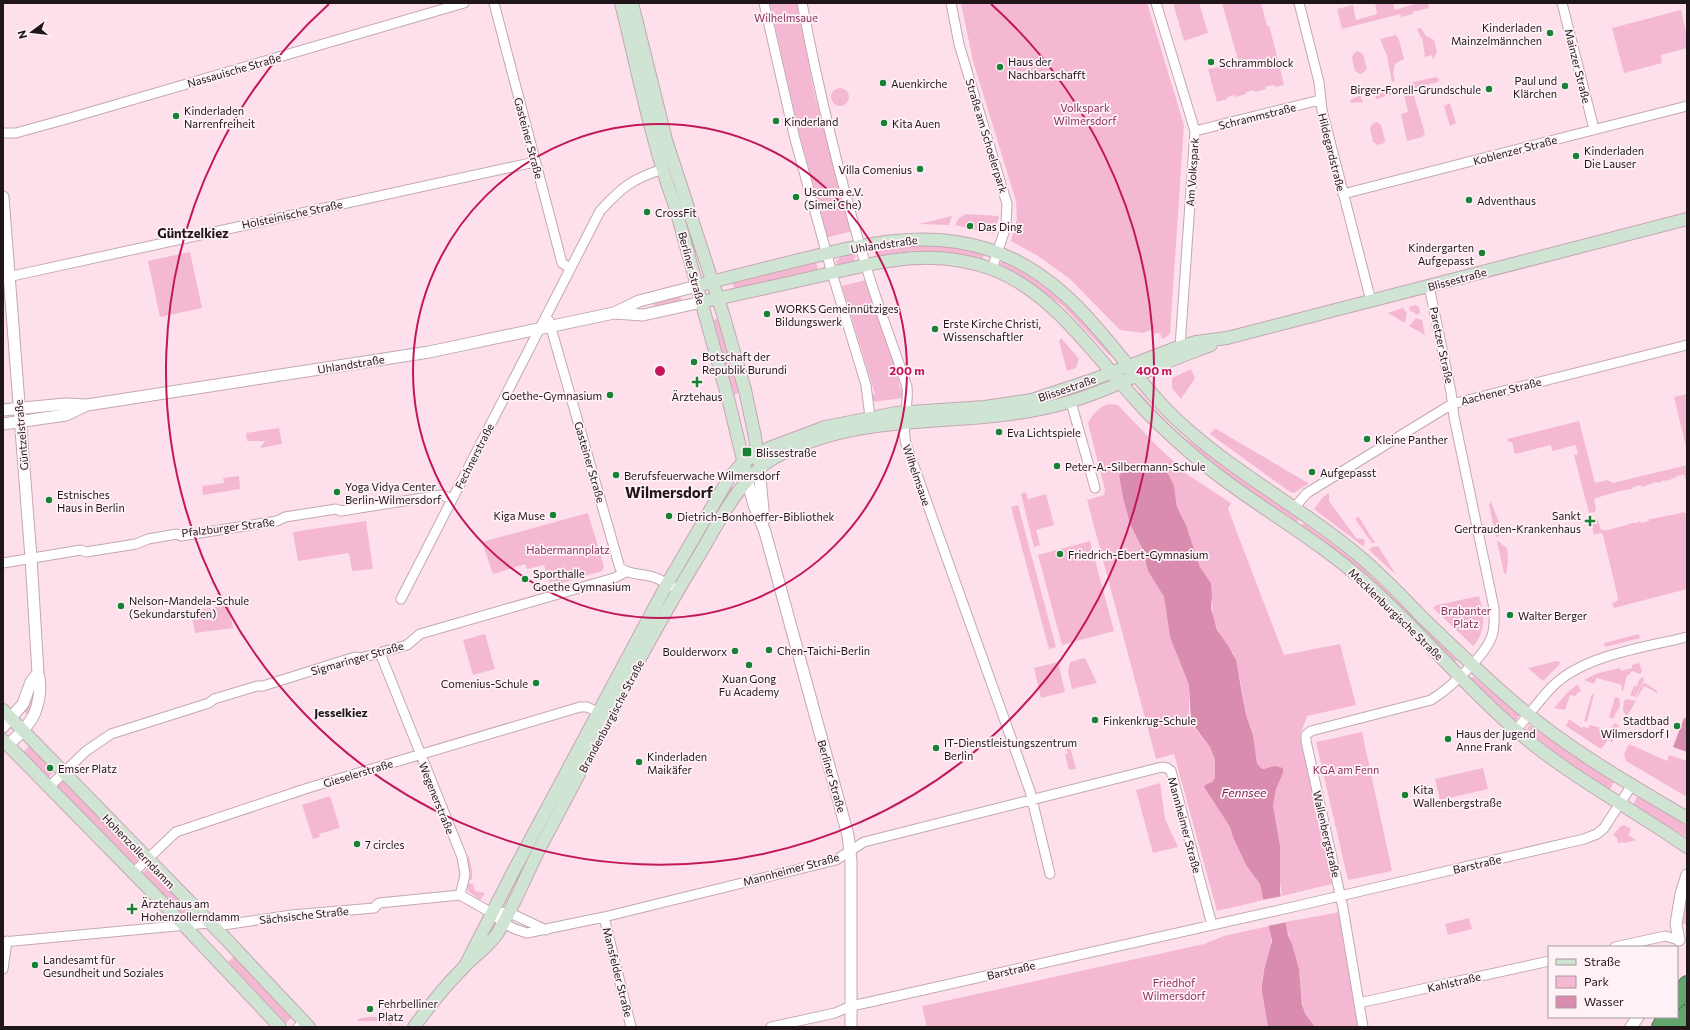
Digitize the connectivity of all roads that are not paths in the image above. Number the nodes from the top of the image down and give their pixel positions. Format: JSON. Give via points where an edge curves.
{"nodes":[{"id":1,"x":464,"y":3,"type":"edge"},
{"id":2,"x":494,"y":3,"type":"edge"},
{"id":3,"x":621,"y":3,"type":"edge"},
{"id":4,"x":632,"y":3,"type":"edge"},
{"id":5,"x":764,"y":3,"type":"edge"},
{"id":6,"x":802,"y":3,"type":"edge"},
{"id":7,"x":952,"y":3,"type":"edge"},
{"id":8,"x":1156,"y":3,"type":"edge"},
{"id":9,"x":1299,"y":3,"type":"edge"},
{"id":10,"x":1562,"y":3,"type":"edge"},
{"id":11,"x":1320,"y":100,"type":"junction"},
{"id":12,"x":1687,"y":106,"type":"edge"},
{"id":13,"x":1594,"y":129,"type":"junction"},
{"id":14,"x":1195,"y":131,"type":"junction"},
{"id":15,"x":3,"y":134,"type":"edge"},
{"id":16,"x":535,"y":162,"type":"junction"},
{"id":17,"x":663,"y":169,"type":"junction"},
{"id":18,"x":1343,"y":194,"type":"junction"},
{"id":19,"x":3,"y":197,"type":"edge"},
{"id":20,"x":1687,"y":219,"type":"edge"},
{"id":21,"x":860,"y":246,"type":"junction"},
{"id":22,"x":998,"y":252,"type":"junction"},
{"id":23,"x":826,"y":253,"type":"junction"},
{"id":24,"x":866,"y":265,"type":"junction"},
{"id":25,"x":570,"y":268,"type":"junction"},
{"id":26,"x":992,"y":269,"type":"junction"},
{"id":27,"x":832,"y":273,"type":"junction"},
{"id":28,"x":6,"y":277,"type":"edge"},
{"id":29,"x":712,"y":282,"type":"junction"},
{"id":30,"x":697,"y":286,"type":"junction"},
{"id":31,"x":1429,"y":286,"type":"junction"},
{"id":32,"x":718,"y":299,"type":"junction"},
{"id":33,"x":1371,"y":301,"type":"junction"},
{"id":34,"x":702,"y":302,"type":"junction"},
{"id":35,"x":614,"y":313,"type":"junction"},
{"id":36,"x":545,"y":328,"type":"junction"},
{"id":37,"x":1227,"y":338,"type":"junction"},
{"id":38,"x":1687,"y":345,"type":"edge"},
{"id":39,"x":1180,"y":347,"type":"junction"},
{"id":40,"x":1129,"y":365,"type":"junction"},
{"id":41,"x":1111,"y":372,"type":"junction"},
{"id":42,"x":1138,"y":375,"type":"junction"},
{"id":43,"x":1121,"y":383,"type":"junction"},
{"id":44,"x":1071,"y":402,"type":"junction"},
{"id":45,"x":1452,"y":404,"type":"junction"},
{"id":46,"x":87,"y":405,"type":"junction"},
{"id":47,"x":19,"y":408,"type":"junction"},
{"id":48,"x":3,"y":410,"type":"edge"},
{"id":49,"x":870,"y":417,"type":"junction"},
{"id":50,"x":905,"y":417,"type":"junction"},
{"id":51,"x":20,"y":422,"type":"junction"},
{"id":52,"x":3,"y":424,"type":"edge"},
{"id":53,"x":758,"y":453,"type":"junction"},
{"id":54,"x":743,"y":462,"type":"junction"},
{"id":55,"x":759,"y":469,"type":"junction"},
{"id":56,"x":747,"y":479,"type":"junction"},
{"id":57,"x":1095,"y":488,"type":"dead end"},
{"id":58,"x":452,"y":499,"type":"junction"},
{"id":59,"x":1294,"y":508,"type":"junction"},
{"id":60,"x":764,"y":532,"type":"junction"},
{"id":61,"x":31,"y":558,"type":"junction"},
{"id":62,"x":3,"y":563,"type":"edge"},
{"id":63,"x":626,"y":572,"type":"junction"},
{"id":64,"x":667,"y":584,"type":"junction"},
{"id":65,"x":678,"y":590,"type":"junction"},
{"id":66,"x":401,"y":599,"type":"dead end"},
{"id":67,"x":1687,"y":637,"type":"edge"},
{"id":68,"x":380,"y":653,"type":"junction"},
{"id":69,"x":1471,"y":665,"type":"junction"},
{"id":70,"x":38,"y":673,"type":"junction"},
{"id":71,"x":1460,"y":677,"type":"junction"},
{"id":72,"x":598,"y":712,"type":"junction"},
{"id":73,"x":1529,"y":715,"type":"junction"},
{"id":74,"x":6,"y":719,"type":"edge"},
{"id":75,"x":1516,"y":730,"type":"junction"},
{"id":76,"x":22,"y":731,"type":"junction"},
{"id":77,"x":5,"y":744,"type":"edge"},
{"id":78,"x":419,"y":754,"type":"junction"},
{"id":79,"x":63,"y":773,"type":"junction"},
{"id":80,"x":1632,"y":785,"type":"junction"},
{"id":81,"x":49,"y":787,"type":"junction"},
{"id":82,"x":1032,"y":800,"type":"junction"},
{"id":83,"x":1620,"y":805,"type":"junction"},
{"id":84,"x":1687,"y":818,"type":"edge"},
{"id":85,"x":1687,"y":847,"type":"edge"},
{"id":86,"x":850,"y":851,"type":"junction"},
{"id":87,"x":147,"y":859,"type":"junction"},
{"id":88,"x":133,"y":873,"type":"junction"},
{"id":89,"x":1050,"y":874,"type":"dead end"},
{"id":90,"x":1687,"y":875,"type":"edge"},
{"id":91,"x":460,"y":895,"type":"junction"},
{"id":92,"x":1341,"y":896,"type":"junction"},
{"id":93,"x":508,"y":912,"type":"junction"},
{"id":94,"x":492,"y":913,"type":"junction"},
{"id":95,"x":604,"y":916,"type":"junction"},
{"id":96,"x":209,"y":923,"type":"junction"},
{"id":97,"x":503,"y":923,"type":"junction"},
{"id":98,"x":1212,"y":925,"type":"junction"},
{"id":99,"x":185,"y":926,"type":"junction"},
{"id":100,"x":546,"y":930,"type":"junction"},
{"id":101,"x":1681,"y":940,"type":"edge"},
{"id":102,"x":5,"y":942,"type":"edge"},
{"id":103,"x":1620,"y":946,"type":"edge"},
{"id":104,"x":1548,"y":961,"type":"edge"},
{"id":105,"x":466,"y":964,"type":"junction"},
{"id":106,"x":3,"y":969,"type":"edge"},
{"id":107,"x":1687,"y":984,"type":"edge"},
{"id":108,"x":1678,"y":998,"type":"edge"},
{"id":109,"x":1358,"y":1004,"type":"junction"},
{"id":110,"x":851,"y":1006,"type":"junction"},
{"id":111,"x":1687,"y":1013,"type":"edge"},
{"id":112,"x":1637,"y":1018,"type":"edge"},
{"id":113,"x":1665,"y":1018,"type":"edge"},
{"id":114,"x":303,"y":1025,"type":"edge"},
{"id":115,"x":280,"y":1027,"type":"edge"},
{"id":116,"x":414,"y":1027,"type":"edge"},
{"id":117,"x":631,"y":1027,"type":"edge"},
{"id":118,"x":771,"y":1027,"type":"edge"},
{"id":119,"x":851,"y":1027,"type":"edge"},
{"id":120,"x":1363,"y":1027,"type":"edge"},
{"id":121,"x":1631,"y":1027,"type":"edge"},
{"id":122,"x":1660,"y":1027,"type":"edge"},
{"id":123,"x":1678,"y":1027,"type":"edge"}],
"edges":[{"from":1,"to":15,"type":"street","name":"Nassauische Straße","via":[[62,120],[16,133]]},
{"from":2,"to":16,"type":"street","name":"Gasteiner Straße"},
{"from":3,"to":17,"type":"main road","name":"Berliner Straße"},
{"from":4,"to":29,"type":"main road","name":"Berliner Straße","via":[[666,140]]},
{"from":5,"to":23,"type":"street","via":[[795,139]]},
{"from":6,"to":21,"type":"street","name":"Wilhelmsaue","via":[[820,93]]},
{"from":7,"to":22,"type":"street","name":"Straße am Schoelerpark","via":[[959,44],[1007,204],[1006,226]]},
{"from":8,"to":14,"type":"street","name":"Am Volkspark"},
{"from":9,"to":11,"type":"street","name":"Hildegardstraße","via":[[1319,82]]},
{"from":10,"to":13,"type":"street","name":"Mainzer Straße"},
{"from":11,"to":14,"type":"street","name":"Schrammstraße"},
{"from":11,"to":18,"type":"street","name":"Hildegardstraße"},
{"from":12,"to":13,"type":"street","name":"Koblenzer Straße"},
{"from":13,"to":18,"type":"street","name":"Koblenzer Straße","via":[[1583,134]]},
{"from":14,"to":39,"type":"street","name":"Am Volkspark"},
{"from":16,"to":25,"type":"street","name":"Gasteiner Straße","via":[[562,263]]},
{"from":16,"to":28,"type":"street","name":"Holsteinische Straße"},
{"from":17,"to":25,"type":"street","via":[[629,183],[600,211]]},
{"from":17,"to":30,"type":"main road","name":"Berliner Straße"},
{"from":18,"to":33,"type":"street","name":"Hildegardstraße"},
{"from":19,"to":28,"type":"street","name":"Güntzelstraße"},
{"from":20,"to":31,"type":"main road","name":"Blissestraße"},
{"from":21,"to":22,"type":"main road","name":"Uhlandstraße","via":[[926,238],[962,242]]},
{"from":21,"to":23,"type":"main road","name":"Uhlandstraße"},
{"from":21,"to":24,"type":"street","name":"Wilhelmsaue"},
{"from":22,"to":26,"type":"street","name":"Straße am Schoelerpark"},
{"from":22,"to":40,"type":"main road","name":"Uhlandstraße","via":[[1031,269],[1055,286],[1081,310]]},
{"from":23,"to":27,"type":"street"},
{"from":23,"to":29,"type":"main road","name":"Uhlandstraße"},
{"from":24,"to":26,"type":"main road","name":"Uhlandstraße","via":[[902,258],[939,257]]},
{"from":24,"to":27,"type":"main road","name":"Uhlandstraße"},
{"from":24,"to":50,"type":"street","name":"Wilhelmsaue","via":[[907,387]]},
{"from":25,"to":36,"type":"street","via":[[547,314]]},
{"from":26,"to":41,"type":"main road","name":"Uhlandstraße","via":[[1021,284],[1059,313]]},
{"from":27,"to":32,"type":"main road","name":"Uhlandstraße"},
{"from":27,"to":49,"type":"street","via":[[866,385]]},
{"from":28,"to":47,"type":"street","name":"Güntzelstraße"},
{"from":29,"to":30,"type":"main road","name":"Uhlandstraße"},
{"from":29,"to":32,"type":"main road","name":"Berliner Straße"},
{"from":30,"to":34,"type":"main road","name":"Berliner Straße"},
{"from":30,"to":35,"type":"street","name":"Uhlandstraße","via":[[639,301]]},
{"from":31,"to":33,"type":"main road","name":"Blissestraße"},
{"from":31,"to":45,"type":"street","name":"Paretzer Straße"},
{"from":32,"to":34,"type":"main road","name":"Uhlandstraße"},
{"from":32,"to":53,"type":"main road","name":"Berliner Straße","via":[[746,394]]},
{"from":33,"to":37,"type":"main road","name":"Blissestraße"},
{"from":34,"to":35,"type":"street","name":"Uhlandstraße","via":[[644,315]]},
{"from":34,"to":54,"type":"main road","name":"Berliner Straße"},
{"from":35,"to":36,"type":"street","name":"Uhlandstraße"},
{"from":36,"to":46,"type":"street","name":"Uhlandstraße","via":[[429,352]]},
{"from":36,"to":58,"type":"street","name":"Fechnerstraße"},
{"from":36,"to":63,"type":"street","name":"Gasteiner Straße","via":[[620,568]]},
{"from":37,"to":39,"type":"main road","name":"Blissestraße"},
{"from":37,"to":42,"type":"main road","name":"Blissestraße"},
{"from":38,"to":45,"type":"street","name":"Aachener Straße"},
{"from":39,"to":40,"type":"main road","name":"Blissestraße"},
{"from":40,"to":41,"type":"main road","name":"Blissestraße"},
{"from":40,"to":42,"type":"main road","name":"Uhlandstraße"},
{"from":41,"to":43,"type":"main road","name":"Mecklenburgische Straße"},
{"from":41,"to":50,"type":"main road","name":"Blissestraße","via":[[1032,400]]},
{"from":42,"to":43,"type":"main road","name":"Blissestraße"},
{"from":42,"to":59,"type":"main road","name":"Mecklenburgische Straße","via":[[1184,427]]},
{"from":43,"to":44,"type":"main road","name":"Blissestraße"},
{"from":43,"to":71,"type":"main road","name":"Mecklenburgische Straße","via":[[1162,428],[1196,458],[1366,582]]},
{"from":44,"to":50,"type":"main road","name":"Blissestraße","via":[[991,416]]},
{"from":44,"to":57,"type":"street","name":"Blissestraße"},
{"from":45,"to":59,"type":"street","name":"Aachener Straße","via":[[1307,493]]},
{"from":45,"to":69,"type":"street","name":"Paretzer Straße","via":[[1494,608],[1492,637]]},
{"from":46,"to":47,"type":"street","name":"Uhlandstraße"},
{"from":46,"to":51,"type":"street","name":"Uhlandstraße","via":[[66,415]]},
{"from":47,"to":48,"type":"street","name":"Uhlandstraße"},
{"from":47,"to":51,"type":"street","name":"Güntzelstraße"},
{"from":49,"to":50,"type":"main road","name":"Blissestraße"},
{"from":49,"to":53,"type":"main road","name":"Blissestraße","via":[[802,434]]},
{"from":50,"to":55,"type":"main road","name":"Blissestraße","via":[[826,436],[786,452]]},
{"from":50,"to":82,"type":"street","name":"Wilhelmsaue","via":[[904,434],[910,457]]},
{"from":51,"to":52,"type":"street","name":"Uhlandstraße"},
{"from":51,"to":61,"type":"street","name":"Güntzelstraße"},
{"from":53,"to":54,"type":"main road","name":"Blissestraße"},
{"from":53,"to":55,"type":"main road","name":"Berliner Straße"},
{"from":54,"to":56,"type":"main road","name":"Berliner Straße"},
{"from":54,"to":64,"type":"main road","name":"Brandenburgische Straße","via":[[729,478]]},
{"from":55,"to":56,"type":"main road","name":"Brandenburgische Straße"},
{"from":55,"to":60,"type":"street","name":"Berliner Straße"},
{"from":56,"to":60,"type":"street","name":"Berliner Straße"},
{"from":56,"to":65,"type":"main road","name":"Brandenburgische Straße"},
{"from":58,"to":61,"type":"street","name":"Pfalzburger Straße","via":[[442,495],[341,511],[336,509],[285,517],[277,521],[148,539],[133,545]]},
{"from":58,"to":66,"type":"street","name":"Fechnerstraße"},
{"from":59,"to":69,"type":"main road","name":"Mecklenburgische Straße","via":[[1339,539],[1375,570]]},
{"from":60,"to":86,"type":"street","name":"Berliner Straße","via":[[848,831]]},
{"from":61,"to":62,"type":"street","name":"Pfalzburger Straße"},
{"from":61,"to":70,"type":"street","name":"Güntzelstraße"},
{"from":63,"to":64,"type":"street","via":[[657,578]]},
{"from":63,"to":68,"type":"street","name":"Sigmaringer Straße","via":[[614,578],[420,634],[407,645]]},
{"from":64,"to":65,"type":"street"},
{"from":64,"to":72,"type":"main road","name":"Brandenburgische Straße"},
{"from":65,"to":93,"type":"main road","name":"Brandenburgische Straße"},
{"from":67,"to":73,"type":"street","via":[[1585,664],[1553,685]]},
{"from":68,"to":78,"type":"street","name":"Wegenerstraße"},
{"from":68,"to":79,"type":"street","name":"Sigmaringer Straße","via":[[355,657],[268,685],[256,686],[111,734],[86,751]]},
{"from":69,"to":71,"type":"street","name":"Paretzer Straße"},
{"from":69,"to":73,"type":"main road","name":"Mecklenburgische Straße"},
{"from":70,"to":74,"type":"street","via":[[31,682],[23,704]]},
{"from":70,"to":76,"type":"street","name":"Güntzelstraße","via":[[41,683],[37,704],[31,720]]},
{"from":71,"to":75,"type":"main road","name":"Mecklenburgische Straße"},
{"from":71,"to":92,"type":"street","name":"Wallenbergstraße","via":[[1431,700],[1311,730],[1306,735]]},
{"from":72,"to":78,"type":"street","name":"Gieselerstraße","via":[[580,707]]},
{"from":72,"to":94,"type":"main road","name":"Brandenburgische Straße"},
{"from":73,"to":75,"type":"street"},
{"from":73,"to":80,"type":"main road","name":"Mecklenburgische Straße","via":[[1575,749]]},
{"from":74,"to":76,"type":"main road","name":"Hohenzollerndamm"},
{"from":75,"to":83,"type":"main road","name":"Mecklenburgische Straße","via":[[1562,766]]},
{"from":76,"to":77,"type":"street","name":"Güntzelstraße"},
{"from":76,"to":79,"type":"main road","name":"Hohenzollerndamm"},
{"from":77,"to":81,"type":"main road","name":"Hohenzollerndamm"},
{"from":78,"to":87,"type":"street","name":"Gieselerstraße","via":[[176,832]]},
{"from":78,"to":91,"type":"street","name":"Wegenerstraße","via":[[462,857],[465,875]]},
{"from":79,"to":81,"type":"street","name":"Sigmaringer Straße"},
{"from":79,"to":87,"type":"main road","name":"Hohenzollerndamm"},
{"from":80,"to":83,"type":"street","name":"Barstraße"},
{"from":80,"to":84,"type":"main road","name":"Mecklenburgische Straße"},
{"from":81,"to":88,"type":"main road","name":"Hohenzollerndamm"},
{"from":82,"to":86,"type":"street","name":"Mannheimer Straße","via":[[864,842]]},
{"from":82,"to":89,"type":"street"},
{"from":82,"to":98,"type":"street","name":"Mannheimer Straße","via":[[1162,767],[1167,768],[1171,771]]},
{"from":83,"to":85,"type":"main road","name":"Mecklenburgische Straße"},
{"from":83,"to":92,"type":"street","name":"Barstraße","via":[[1604,828],[1584,839]]},
{"from":86,"to":95,"type":"street","name":"Mannheimer Straße","via":[[836,860]]},
{"from":86,"to":110,"type":"street","name":"Berliner Straße"},
{"from":87,"to":88,"type":"street","name":"Gieselerstraße"},
{"from":87,"to":96,"type":"main road","name":"Hohenzollerndamm"},
{"from":88,"to":99,"type":"main road","name":"Hohenzollerndamm"},
{"from":90,"to":101,"type":"street","via":[[1676,924]]},
{"from":91,"to":94,"type":"street"},
{"from":91,"to":96,"type":"street","name":"Sächsische Straße","via":[[379,903],[374,908],[223,925]]},
{"from":92,"to":98,"type":"street","name":"Barstraße"},
{"from":92,"to":109,"type":"street","name":"Wallenbergstraße"},
{"from":93,"to":94,"type":"street"},
{"from":93,"to":97,"type":"main road","name":"Brandenburgische Straße"},
{"from":93,"to":100,"type":"street"},
{"from":94,"to":97,"type":"street","name":"Mannheimer Straße"},
{"from":94,"to":105,"type":"main road","name":"Brandenburgische Straße"},
{"from":95,"to":100,"type":"street","name":"Mannheimer Straße"},
{"from":95,"to":117,"type":"street","name":"Mansfelder Straße"},
{"from":96,"to":99,"type":"street","name":"Sächsische Straße"},
{"from":96,"to":114,"type":"main road","name":"Hohenzollerndamm"},
{"from":97,"to":100,"type":"street","name":"Mannheimer Straße","via":[[527,933]]},
{"from":97,"to":105,"type":"main road","name":"Brandenburgische Straße","via":[[486,948]]},
{"from":98,"to":110,"type":"street","name":"Barstraße"},
{"from":99,"to":102,"type":"street","name":"Sächsische Straße"},
{"from":99,"to":115,"type":"main road","name":"Hohenzollerndamm"},
{"from":101,"to":103,"type":"street","via":[[1665,936]]},
{"from":102,"to":106,"type":"street"},
{"from":104,"to":109,"type":"street","name":"Kahlstraße"},
{"from":105,"to":116,"type":"main road","name":"Brandenburgische Straße"},
{"from":107,"to":108,"type":"highway"},
{"from":109,"to":120,"type":"street","name":"Wallenbergstraße"},
{"from":110,"to":118,"type":"street","name":"Barstraße"},
{"from":110,"to":119,"type":"street","name":"Berliner Straße"},
{"from":111,"to":123,"type":"highway"},
{"from":112,"to":121,"type":"street"},
{"from":113,"to":122,"type":"highway"}]}
